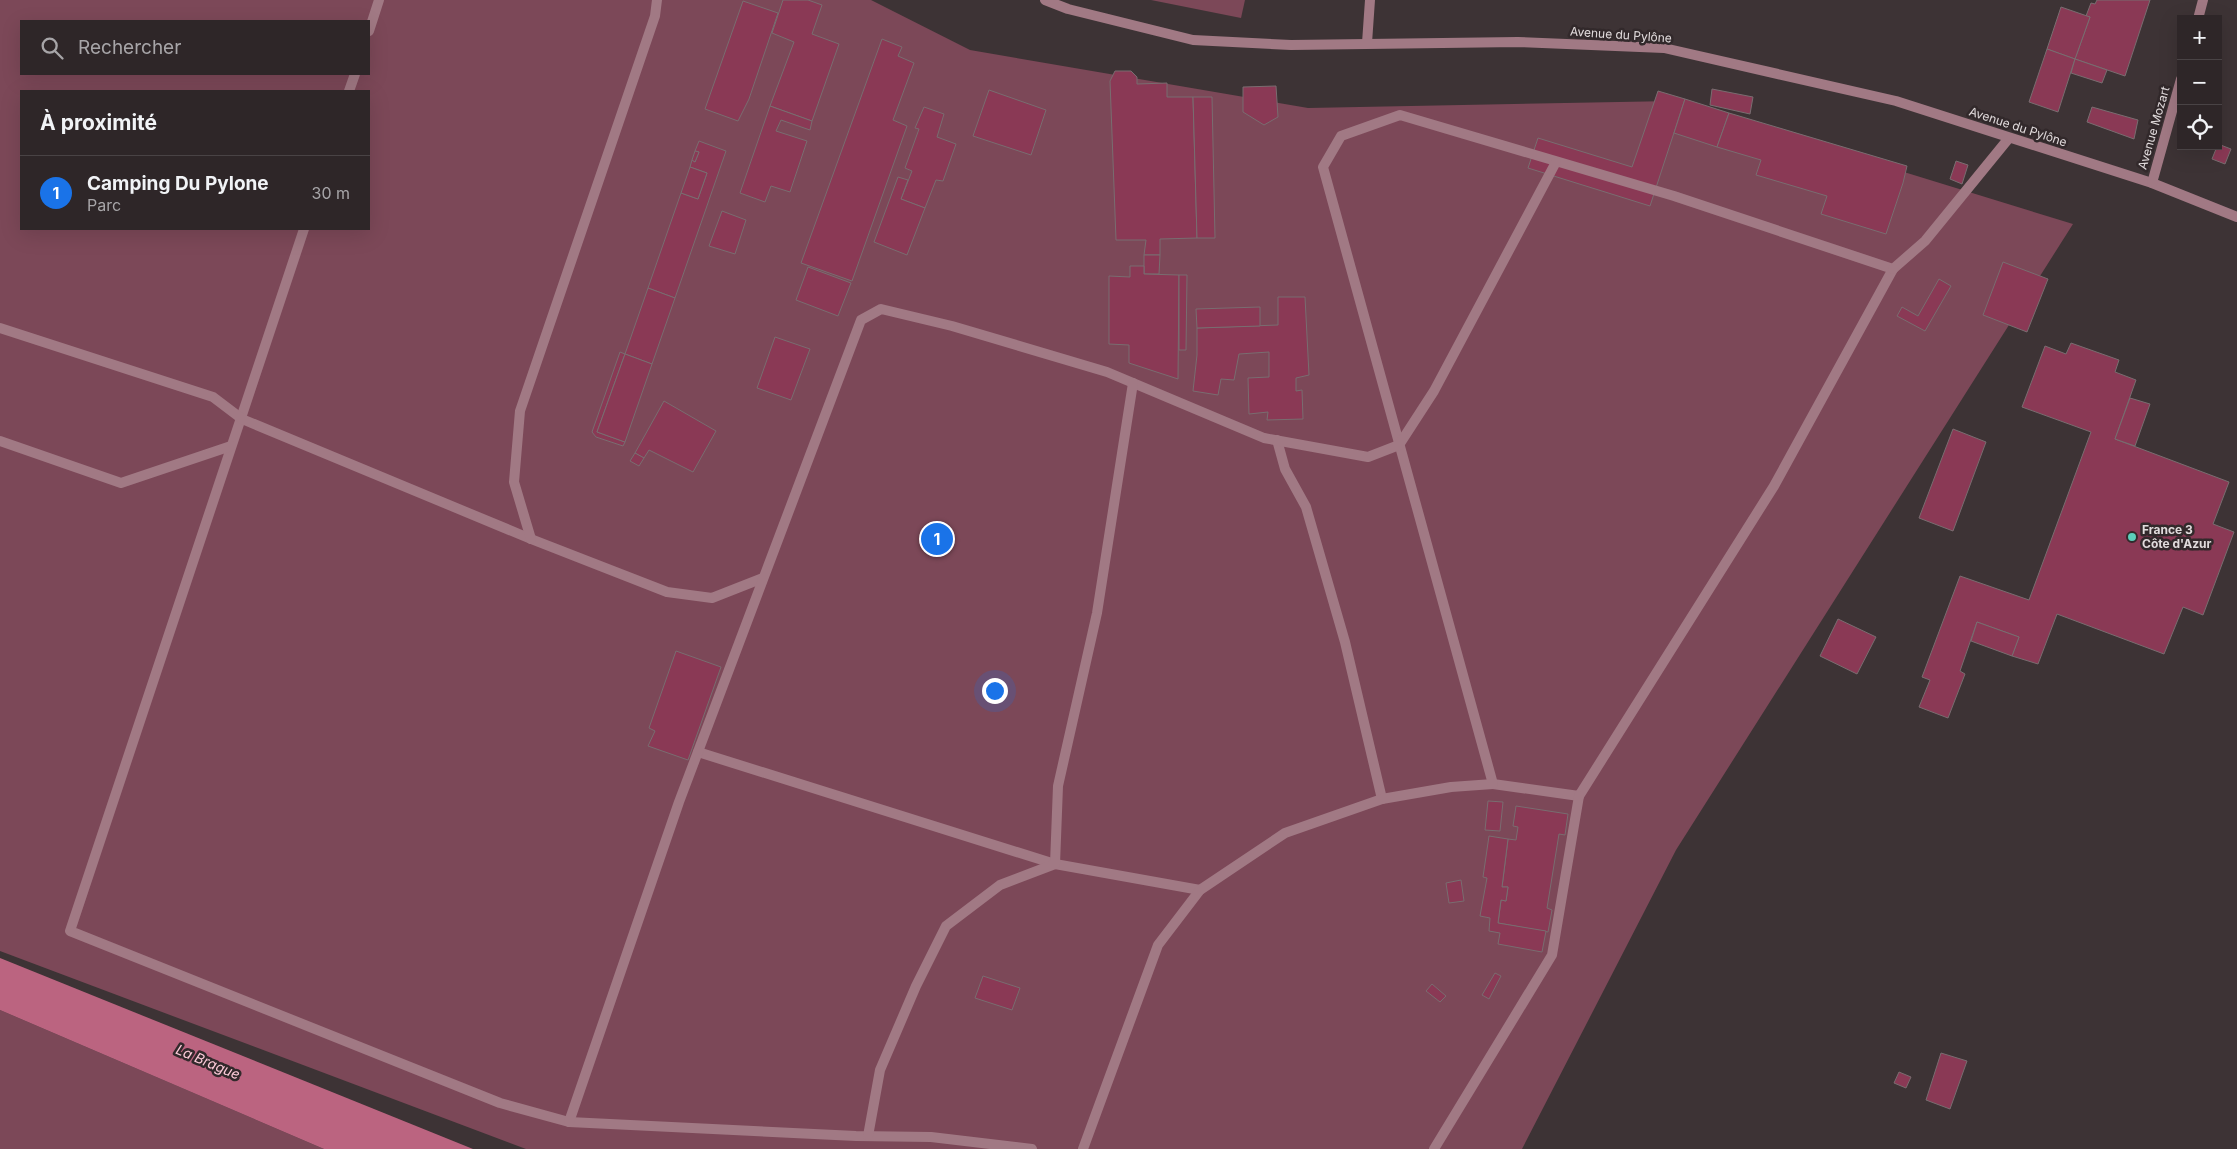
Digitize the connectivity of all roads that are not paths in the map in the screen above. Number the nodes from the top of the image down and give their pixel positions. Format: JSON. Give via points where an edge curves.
{"nodes":[{"id":1,"x":379,"y":0,"type":"edge"},
{"id":2,"x":657,"y":0,"type":"edge"},
{"id":3,"x":1045,"y":0,"type":"edge"},
{"id":4,"x":1370,"y":0,"type":"edge"},
{"id":5,"x":2203,"y":0,"type":"edge"},
{"id":6,"x":2199,"y":15,"type":"edge"},
{"id":7,"x":370,"y":28,"type":"edge"},
{"id":8,"x":1367,"y":43,"type":"junction"},
{"id":9,"x":355,"y":75,"type":"edge"},
{"id":10,"x":349,"y":90,"type":"edge"},
{"id":11,"x":2177,"y":93,"type":"edge"},
{"id":12,"x":2009,"y":138,"type":"junction"},
{"id":13,"x":1556,"y":162,"type":"junction"},
{"id":14,"x":2152,"y":183,"type":"junction"},
{"id":15,"x":2237,"y":217,"type":"edge"},
{"id":16,"x":304,"y":230,"type":"edge"},
{"id":17,"x":1893,"y":269,"type":"junction"},
{"id":18,"x":0,"y":328,"type":"edge"},
{"id":19,"x":1133,"y":383,"type":"junction"},
{"id":20,"x":242,"y":419,"type":"junction"},
{"id":21,"x":1277,"y":440,"type":"junction"},
{"id":22,"x":0,"y":441,"type":"edge"},
{"id":23,"x":1398,"y":445,"type":"junction"},
{"id":24,"x":231,"y":446,"type":"junction"},
{"id":25,"x":531,"y":539,"type":"junction"},
{"id":26,"x":763,"y":578,"type":"junction"},
{"id":27,"x":698,"y":752,"type":"junction"},
{"id":28,"x":1493,"y":784,"type":"junction"},
{"id":29,"x":1579,"y":796,"type":"junction"},
{"id":30,"x":1382,"y":799,"type":"junction"},
{"id":31,"x":1055,"y":864,"type":"junction"},
{"id":32,"x":1200,"y":890,"type":"junction"},
{"id":33,"x":569,"y":1122,"type":"junction"},
{"id":34,"x":868,"y":1136,"type":"junction"},
{"id":35,"x":1032,"y":1149,"type":"edge"},
{"id":36,"x":1083,"y":1149,"type":"edge"},
{"id":37,"x":1434,"y":1149,"type":"edge"}],
"edges":[{"from":1,"to":7,"type":"street"},
{"from":2,"to":25,"type":"street","via":[[655,16],[520,410],[514,482]]},
{"from":3,"to":8,"type":"street","name":"Avenue du Pylône","via":[[1068,9],[1193,40],[1291,45]]},
{"from":4,"to":8,"type":"street"},
{"from":5,"to":6,"type":"street"},
{"from":8,"to":12,"type":"street","name":"Avenue du Pylône","via":[[1518,42],[1664,48],[1896,101]]},
{"from":9,"to":10,"type":"street"},
{"from":11,"to":14,"type":"street","name":"Avenue Mozart"},
{"from":12,"to":14,"type":"street","name":"Avenue du Pylône"},
{"from":12,"to":17,"type":"street","via":[[1925,241]]},
{"from":13,"to":17,"type":"street","via":[[1674,196]]},
{"from":13,"to":23,"type":"street","via":[[1434,391]]},
{"from":13,"to":23,"type":"street","via":[[1400,115],[1340,136],[1323,167]]},
{"from":14,"to":15,"type":"street","name":"Avenue du Pylône"},
{"from":16,"to":20,"type":"street"},
{"from":17,"to":29,"type":"street","via":[[1774,486]]},
{"from":18,"to":20,"type":"street","via":[[213,397]]},
{"from":19,"to":21,"type":"street","via":[[1264,438]]},
{"from":19,"to":26,"type":"street","via":[[1107,372],[952,326],[881,309],[862,320]]},
{"from":19,"to":31,"type":"street","via":[[1097,613],[1058,786]]},
{"from":20,"to":24,"type":"street"},
{"from":20,"to":25,"type":"street"},
{"from":21,"to":23,"type":"street","via":[[1368,457]]},
{"from":21,"to":30,"type":"street","via":[[1285,469],[1306,506],[1345,642]]},
{"from":22,"to":24,"type":"street","via":[[122,483]]},
{"from":23,"to":28,"type":"street"},
{"from":24,"to":33,"type":"street","via":[[70,931],[500,1103]]},
{"from":25,"to":26,"type":"street","via":[[667,592],[712,598]]},
{"from":26,"to":27,"type":"street"},
{"from":27,"to":31,"type":"street"},
{"from":27,"to":33,"type":"street"},
{"from":28,"to":29,"type":"street"},
{"from":28,"to":30,"type":"street","via":[[1451,787]]},
{"from":29,"to":37,"type":"street","via":[[1552,955]]},
{"from":30,"to":32,"type":"street","via":[[1285,833]]},
{"from":31,"to":32,"type":"street"},
{"from":31,"to":34,"type":"street","via":[[1000,885],[946,926],[880,1070]]},
{"from":32,"to":36,"type":"street","via":[[1158,945]]},
{"from":33,"to":34,"type":"street"},
{"from":34,"to":35,"type":"street","via":[[931,1137]]}]}
